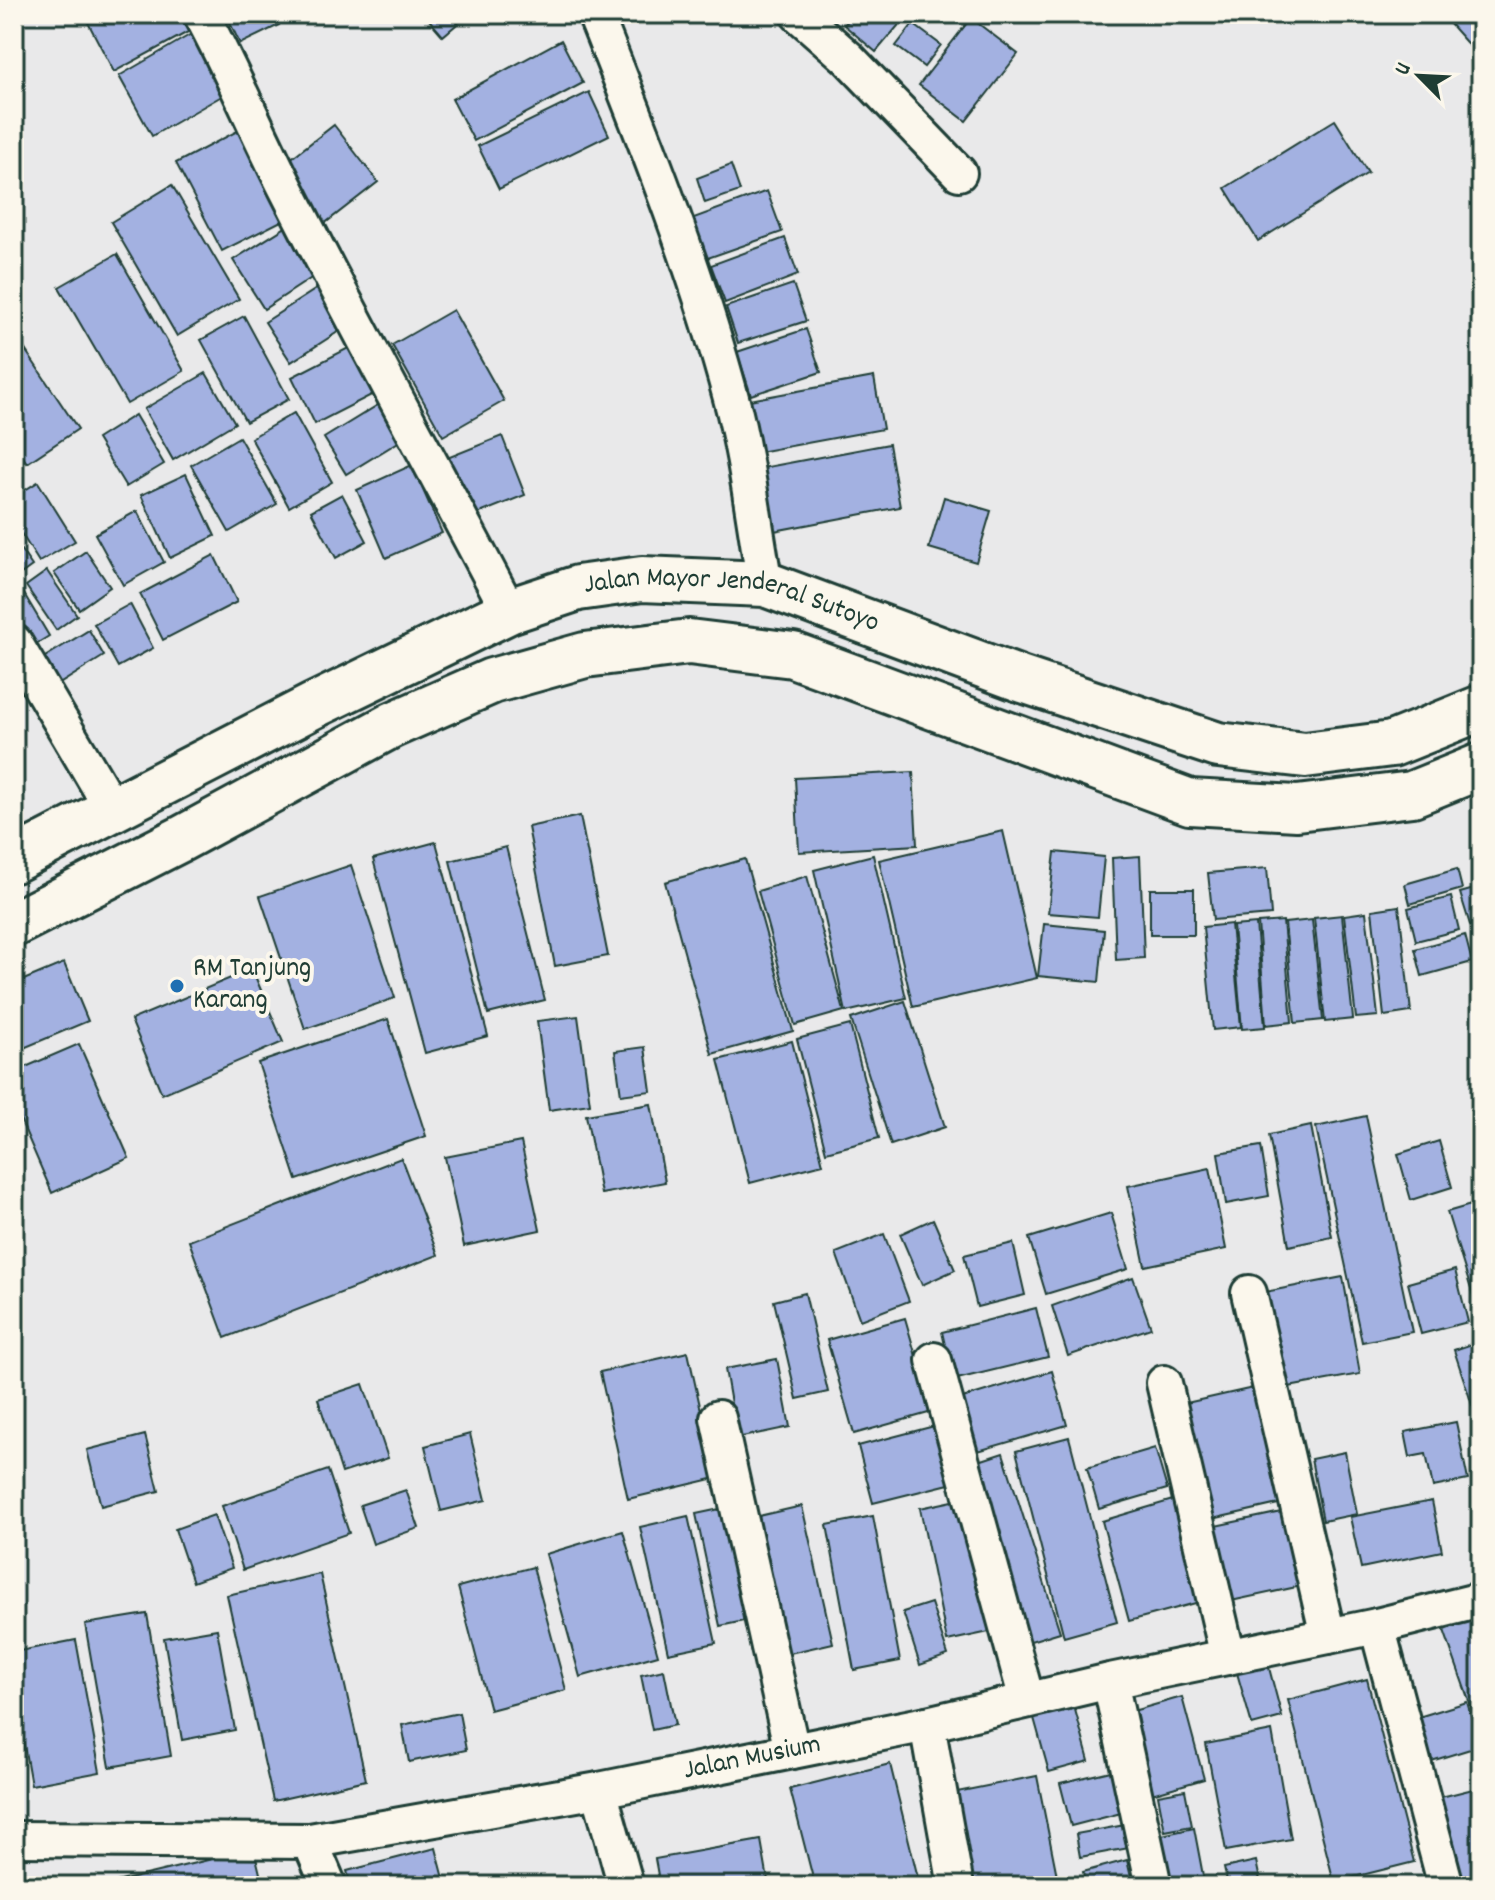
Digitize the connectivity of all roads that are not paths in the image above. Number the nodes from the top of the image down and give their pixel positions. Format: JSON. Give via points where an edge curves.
{"nodes":[{"id":1,"x":201,"y":14,"type":"edge"},
{"id":2,"x":595,"y":14,"type":"edge"},
{"id":3,"x":798,"y":14,"type":"edge"},
{"id":4,"x":959,"y":173,"type":"dead end"},
{"id":5,"x":765,"y":584,"type":"junction"},
{"id":6,"x":509,"y":611,"type":"junction"},
{"id":7,"x":14,"y":642,"type":"edge"},
{"id":8,"x":1481,"y":708,"type":"edge"},
{"id":9,"x":1481,"y":766,"type":"edge"},
{"id":10,"x":113,"y":810,"type":"junction"},
{"id":11,"x":14,"y":860,"type":"edge"},
{"id":12,"x":14,"y":924,"type":"edge"},
{"id":13,"x":1249,"y":1293,"type":"dead end"},
{"id":14,"x":934,"y":1360,"type":"dead end"},
{"id":15,"x":1164,"y":1383,"type":"dead end"},
{"id":16,"x":718,"y":1418,"type":"dead end"},
{"id":17,"x":1481,"y":1600,"type":"edge"},
{"id":18,"x":1377,"y":1626,"type":"junction"},
{"id":19,"x":1328,"y":1636,"type":"junction"},
{"id":20,"x":1228,"y":1657,"type":"junction"},
{"id":21,"x":1110,"y":1681,"type":"junction"},
{"id":22,"x":1027,"y":1700,"type":"junction"},
{"id":23,"x":927,"y":1724,"type":"junction"},
{"id":24,"x":792,"y":1751,"type":"junction"},
{"id":25,"x":599,"y":1790,"type":"junction"},
{"id":26,"x":14,"y":1839,"type":"edge"},
{"id":27,"x":310,"y":1841,"type":"junction"},
{"id":28,"x":329,"y":1886,"type":"edge"},
{"id":29,"x":626,"y":1886,"type":"edge"},
{"id":30,"x":956,"y":1886,"type":"edge"},
{"id":31,"x":1154,"y":1886,"type":"edge"},
{"id":32,"x":1446,"y":1886,"type":"edge"}],
"edges":[{"from":1,"to":6,"type":"street","via":[[318,251]]},
{"from":2,"to":5,"type":"street","via":[[706,312],[732,402]]},
{"from":3,"to":4,"type":"street"},
{"from":5,"to":6,"type":"main road","name":"Jalan Mayor Jenderal Sutoyo","via":[[642,579],[578,588]]},
{"from":5,"to":8,"type":"main road","name":"Jalan Mayor Jenderal Sutoyo","via":[[1020,679],[1218,745],[1305,755],[1392,744]]},
{"from":6,"to":10,"type":"main road","name":"Jalan Mayor Jenderal Sutoyo"},
{"from":7,"to":10,"type":"street"},
{"from":9,"to":12,"type":"main road","name":"Jalan Mayor Jenderal Sutoyo","via":[[1412,794],[1311,807],[1190,802],[793,655],[689,642],[585,655],[492,681],[392,725]]},
{"from":10,"to":11,"type":"main road","name":"Jalan Mayor Jenderal Sutoyo"},
{"from":13,"to":19,"type":"street"},
{"from":14,"to":22,"type":"street"},
{"from":15,"to":20,"type":"street"},
{"from":16,"to":24,"type":"street"},
{"from":17,"to":18,"type":"street","name":"Jalan Musium"},
{"from":18,"to":19,"type":"street","name":"Jalan Musium"},
{"from":18,"to":32,"type":"street"},
{"from":19,"to":20,"type":"street","name":"Jalan Musium"},
{"from":20,"to":21,"type":"street","name":"Jalan Musium"},
{"from":21,"to":22,"type":"street","name":"Jalan Musium"},
{"from":21,"to":31,"type":"street"},
{"from":22,"to":23,"type":"street","name":"Jalan Musium"},
{"from":23,"to":24,"type":"street","name":"Jalan Musium"},
{"from":23,"to":30,"type":"street"},
{"from":24,"to":25,"type":"street","name":"Jalan Musium"},
{"from":25,"to":27,"type":"street","name":"Jalan Musium"},
{"from":25,"to":29,"type":"street"},
{"from":26,"to":27,"type":"street","name":"Jalan Musium"},
{"from":27,"to":28,"type":"street"}]}
